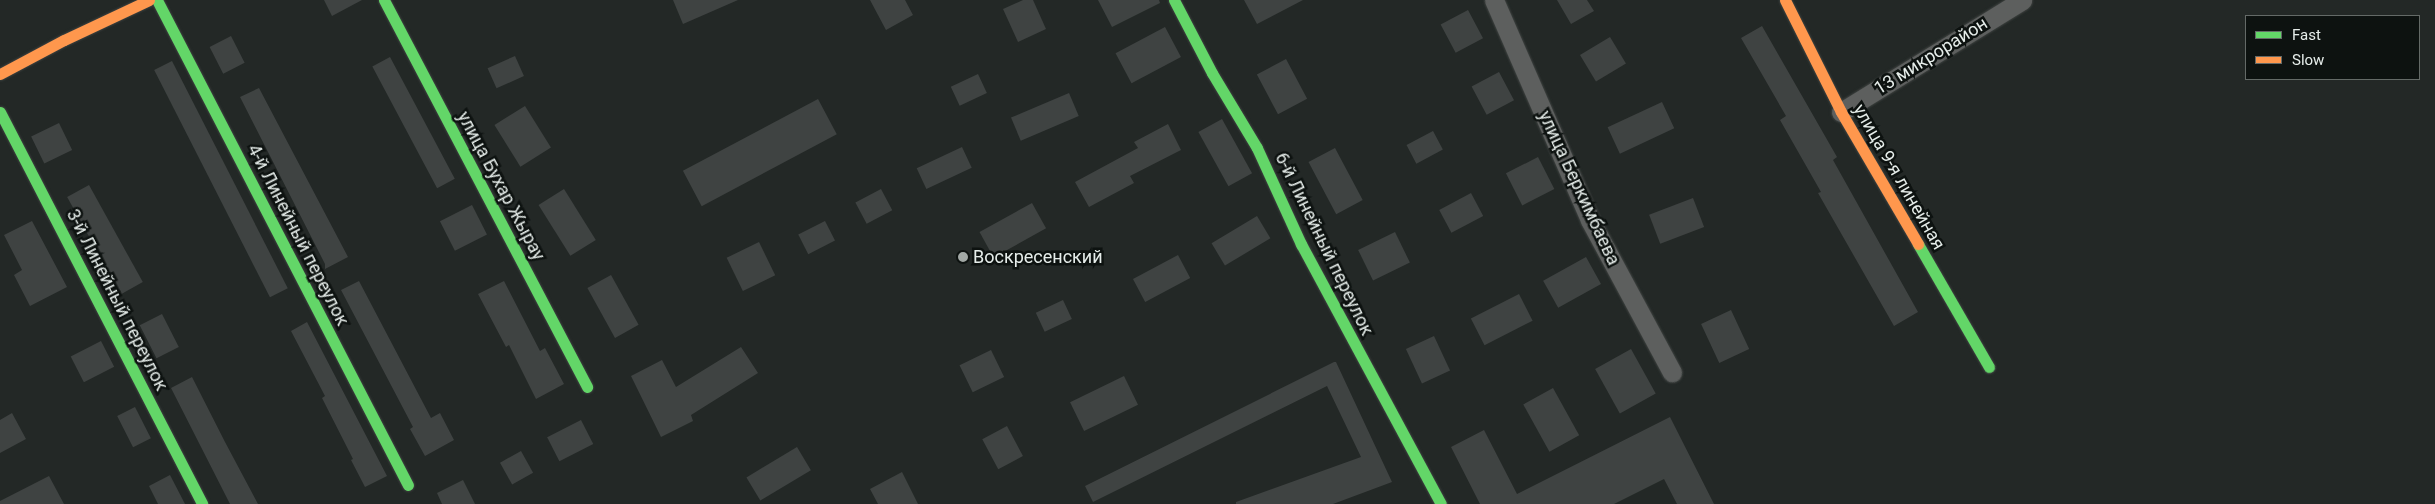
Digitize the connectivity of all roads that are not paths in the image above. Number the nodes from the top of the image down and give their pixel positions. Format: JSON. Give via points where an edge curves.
{"nodes":[{"id":1,"x":149,"y":0,"type":"edge"},
{"id":2,"x":157,"y":0,"type":"edge"},
{"id":3,"x":384,"y":0,"type":"edge"},
{"id":4,"x":1174,"y":0,"type":"edge"},
{"id":5,"x":1494,"y":0,"type":"edge"},
{"id":6,"x":1785,"y":0,"type":"edge"},
{"id":7,"x":2022,"y":0,"type":"edge"},
{"id":8,"x":1994,"y":7,"type":"edge"},
{"id":9,"x":0,"y":74,"type":"edge"},
{"id":10,"x":0,"y":112,"type":"edge"},
{"id":11,"x":1841,"y":112,"type":"junction"},
{"id":12,"x":1989,"y":367,"type":"dead end"},
{"id":13,"x":1672,"y":372,"type":"dead end"},
{"id":14,"x":587,"y":388,"type":"dead end"},
{"id":15,"x":408,"y":485,"type":"dead end"},
{"id":16,"x":202,"y":504,"type":"edge"},
{"id":17,"x":1442,"y":504,"type":"edge"}],
"edges":[{"from":1,"to":9,"type":"street"},
{"from":2,"to":15,"type":"street","name":"4-й Линейный переулок"},
{"from":3,"to":14,"type":"street","name":"улица Бухар Жырау"},
{"from":4,"to":17,"type":"street","name":"6-й Линейный переулок","via":[[1212,73],[1257,148],[1301,244]]},
{"from":5,"to":13,"type":"street","name":"улица Беркимбаева","via":[[1590,220]]},
{"from":6,"to":11,"type":"street","name":"улица 9-я линейная"},
{"from":7,"to":8,"type":"street","name":"13 микрорайон"},
{"from":8,"to":11,"type":"street","name":"13 микрорайон"},
{"from":10,"to":16,"type":"street","name":"3-й Линейный переулок"},
{"from":11,"to":12,"type":"street","name":"улица 9-я линейная"}]}
